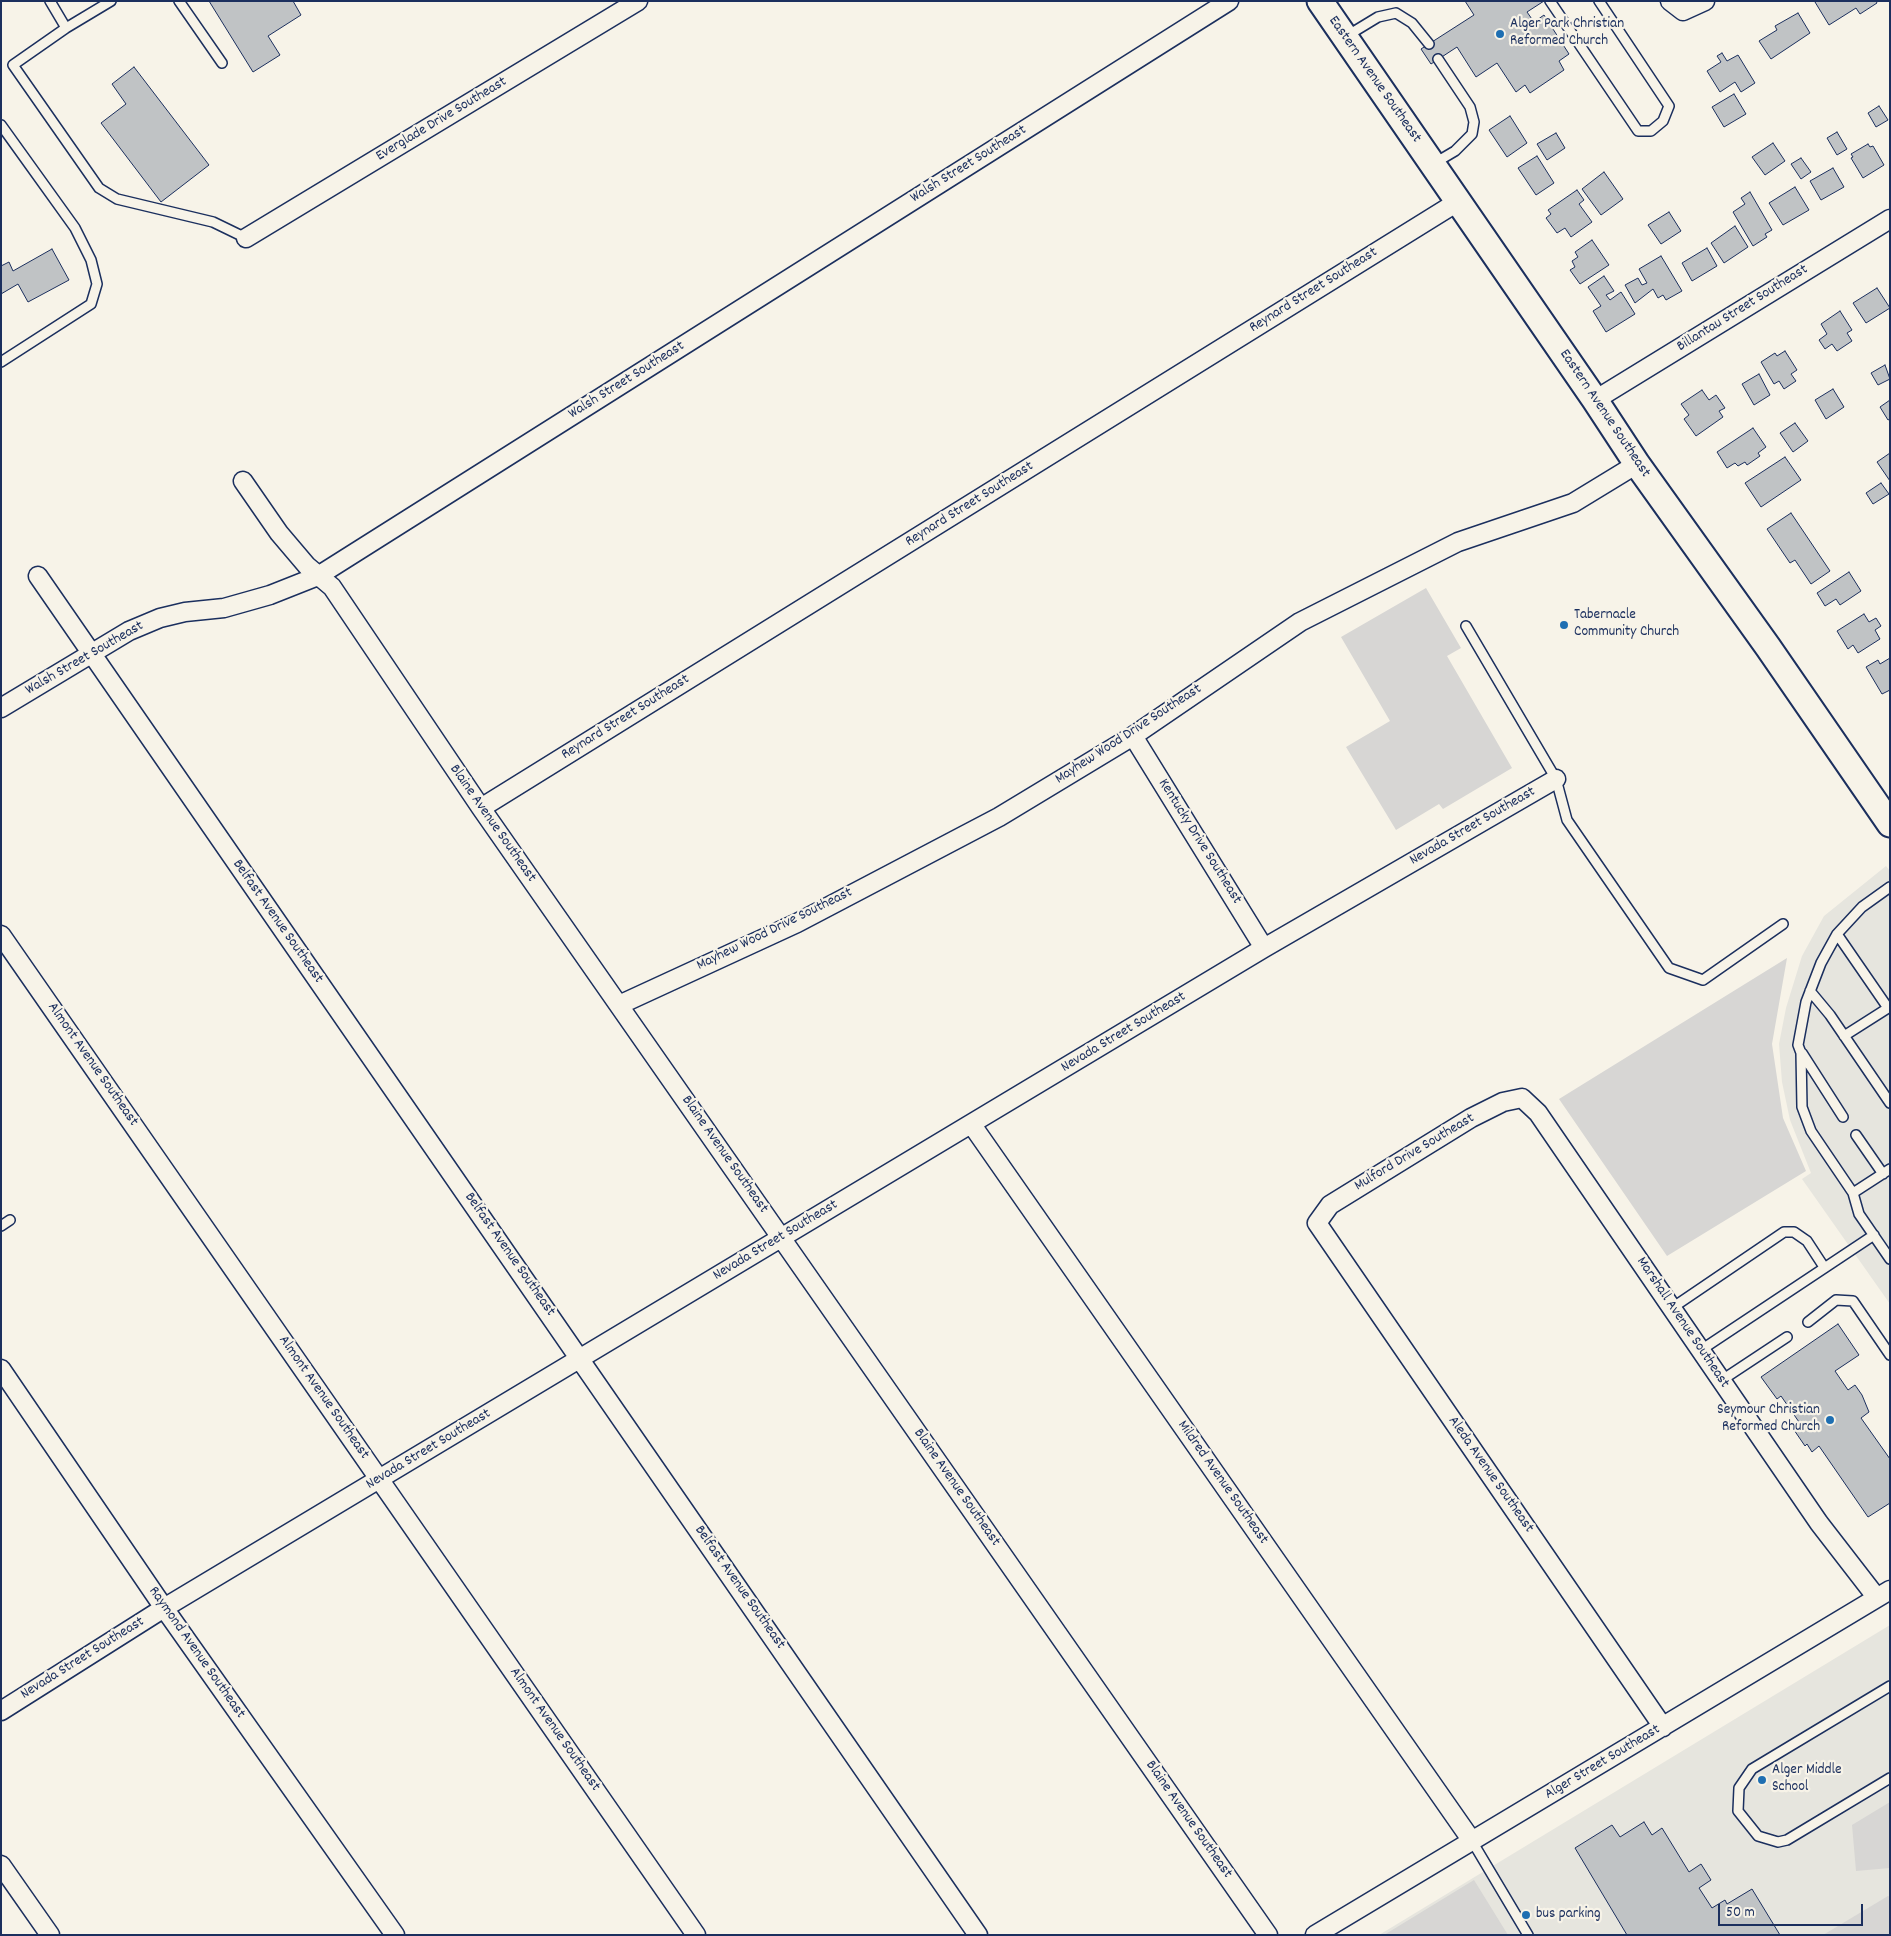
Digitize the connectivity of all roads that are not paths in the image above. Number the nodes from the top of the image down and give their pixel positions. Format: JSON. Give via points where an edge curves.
{"nodes":[{"id":1,"x":50,"y":1,"type":"edge"},
{"id":2,"x":111,"y":1,"type":"edge"},
{"id":3,"x":179,"y":1,"type":"edge"},
{"id":4,"x":638,"y":1,"type":"edge"},
{"id":5,"x":1229,"y":1,"type":"edge"},
{"id":6,"x":1320,"y":1,"type":"edge"},
{"id":7,"x":1550,"y":1,"type":"edge"},
{"id":8,"x":1599,"y":1,"type":"edge"},
{"id":9,"x":1705,"y":1,"type":"edge"},
{"id":10,"x":1676,"y":6,"type":"edge"},
{"id":11,"x":66,"y":28,"type":"junction"},
{"id":12,"x":1345,"y":38,"type":"junction"},
{"id":13,"x":1428,"y":44,"type":"dead end"},
{"id":14,"x":1438,"y":60,"type":"dead end"},
{"id":15,"x":222,"y":62,"type":"dead end"},
{"id":16,"x":1,"y":126,"type":"edge"},
{"id":17,"x":1432,"y":164,"type":"junction"},
{"id":18,"x":1459,"y":201,"type":"junction"},
{"id":19,"x":1890,"y":219,"type":"edge"},
{"id":20,"x":246,"y":238,"type":"joint"},
{"id":21,"x":1,"y":362,"type":"edge"},
{"id":22,"x":1595,"y":400,"type":"junction"},
{"id":23,"x":1637,"y":464,"type":"junction"},
{"id":24,"x":242,"y":481,"type":"dead end"},
{"id":25,"x":38,"y":576,"type":"dead end"},
{"id":26,"x":318,"y":576,"type":"junction"},
{"id":27,"x":1466,"y":626,"type":"dead end"},
{"id":28,"x":90,"y":653,"type":"junction"},
{"id":29,"x":1,"y":708,"type":"edge"},
{"id":30,"x":1133,"y":736,"type":"junction"},
{"id":31,"x":1556,"y":779,"type":"junction"},
{"id":32,"x":481,"y":808,"type":"junction"},
{"id":33,"x":1890,"y":824,"type":"edge"},
{"id":34,"x":1890,"y":887,"type":"edge"},
{"id":35,"x":1783,"y":924,"type":"dead end"},
{"id":36,"x":1837,"y":934,"type":"junction"},
{"id":37,"x":1,"y":935,"type":"edge"},
{"id":38,"x":1264,"y":948,"type":"junction"},
{"id":39,"x":1810,"y":991,"type":"junction"},
{"id":40,"x":619,"y":1005,"type":"junction"},
{"id":41,"x":1844,"y":1036,"type":"junction"},
{"id":42,"x":1802,"y":1053,"type":"junction"},
{"id":43,"x":1522,"y":1098,"type":"joint"},
{"id":44,"x":1890,"y":1103,"type":"edge"},
{"id":45,"x":1843,"y":1117,"type":"dead end"},
{"id":46,"x":972,"y":1125,"type":"junction"},
{"id":47,"x":1856,"y":1135,"type":"dead end"},
{"id":48,"x":1886,"y":1171,"type":"edge"},
{"id":49,"x":1853,"y":1193,"type":"junction"},
{"id":50,"x":10,"y":1220,"type":"dead end"},
{"id":51,"x":1316,"y":1223,"type":"joint"},
{"id":52,"x":1,"y":1226,"type":"edge"},
{"id":53,"x":1874,"y":1235,"type":"junction"},
{"id":54,"x":782,"y":1238,"type":"junction"},
{"id":55,"x":1890,"y":1259,"type":"edge"},
{"id":56,"x":1824,"y":1267,"type":"junction"},
{"id":57,"x":1672,"y":1308,"type":"junction"},
{"id":58,"x":1808,"y":1322,"type":"dead end"},
{"id":59,"x":1787,"y":1337,"type":"dead end"},
{"id":60,"x":1701,"y":1350,"type":"junction"},
{"id":61,"x":1890,"y":1355,"type":"edge"},
{"id":62,"x":580,"y":1358,"type":"junction"},
{"id":63,"x":1,"y":1369,"type":"edge"},
{"id":64,"x":1722,"y":1380,"type":"junction"},
{"id":65,"x":380,"y":1480,"type":"junction"},
{"id":66,"x":1883,"y":1594,"type":"edge"},
{"id":67,"x":164,"y":1608,"type":"junction"},
{"id":68,"x":1890,"y":1686,"type":"edge"},
{"id":69,"x":1,"y":1711,"type":"edge"},
{"id":70,"x":1663,"y":1727,"type":"junction"},
{"id":71,"x":1890,"y":1778,"type":"edge"},
{"id":72,"x":1472,"y":1841,"type":"junction"},
{"id":73,"x":1,"y":1866,"type":"edge"},
{"id":74,"x":50,"y":1935,"type":"edge"},
{"id":75,"x":395,"y":1935,"type":"edge"},
{"id":76,"x":696,"y":1935,"type":"edge"},
{"id":77,"x":978,"y":1935,"type":"edge"},
{"id":78,"x":1268,"y":1935,"type":"edge"},
{"id":79,"x":1315,"y":1935,"type":"edge"},
{"id":80,"x":1528,"y":1935,"type":"edge"}],
"edges":[{"from":1,"to":11,"type":"lane"},
{"from":2,"to":11,"type":"lane"},
{"from":3,"to":15,"type":"lane"},
{"from":4,"to":20,"type":"street","name":"Everglade Drive Southeast"},
{"from":5,"to":26,"type":"street","name":"Walsh Street Southeast"},
{"from":6,"to":12,"type":"main road","name":"Eastern Avenue Southeast"},
{"from":7,"to":8,"type":"lane","via":[[1638,131],[1651,131],[1663,121],[1669,106]]},
{"from":9,"to":10,"type":"street"},
{"from":11,"to":20,"type":"lane","via":[[13,65],[99,188],[117,199],[213,222]]},
{"from":12,"to":13,"type":"lane","via":[[1378,17],[1396,13],[1412,23]]},
{"from":12,"to":17,"type":"main road","name":"Eastern Avenue Southeast"},
{"from":14,"to":17,"type":"lane","via":[[1470,107],[1474,122],[1472,134],[1455,151]]},
{"from":16,"to":21,"type":"lane","via":[[75,228],[91,260],[97,284],[91,304]]},
{"from":17,"to":18,"type":"main road","name":"Eastern Avenue Southeast"},
{"from":18,"to":22,"type":"main road","name":"Eastern Avenue Southeast"},
{"from":18,"to":32,"type":"street","name":"Reynard Street Southeast"},
{"from":19,"to":22,"type":"street","name":"Billantau Street Southeast"},
{"from":22,"to":23,"type":"main road","name":"Eastern Avenue Southeast"},
{"from":23,"to":30,"type":"street","name":"Mayhew Wood Drive Southeast","via":[[1573,502],[1458,542],[1300,622]]},
{"from":23,"to":33,"type":"main road","name":"Eastern Avenue Southeast"},
{"from":24,"to":26,"type":"street","name":"Blaine Avenue Southeast","via":[[279,533]]},
{"from":25,"to":28,"type":"street","name":"Belfast Avenue Southeast"},
{"from":26,"to":28,"type":"street","name":"Walsh Street Southeast","via":[[270,595],[224,608],[160,618]]},
{"from":26,"to":32,"type":"street","name":"Blaine Avenue Southeast","via":[[332,587]]},
{"from":27,"to":31,"type":"lane"},
{"from":28,"to":29,"type":"street","name":"Walsh Street Southeast"},
{"from":28,"to":62,"type":"street","name":"Belfast Avenue Southeast"},
{"from":30,"to":38,"type":"street","name":"Kentucky Drive Southeast"},
{"from":30,"to":40,"type":"street","name":"Mayhew Wood Drive Southeast","via":[[999,817],[921,859],[797,923]]},
{"from":31,"to":35,"type":"lane","via":[[1567,820],[1669,968],[1703,980]]},
{"from":31,"to":38,"type":"street","name":"Nevada Street Southeast"},
{"from":32,"to":40,"type":"street","name":"Blaine Avenue Southeast"},
{"from":34,"to":36,"type":"lane","via":[[1862,907]]},
{"from":36,"to":39,"type":"lane"},
{"from":36,"to":41,"type":"lane","via":[[1888,1008]]},
{"from":37,"to":65,"type":"street","name":"Almont Avenue Southeast"},
{"from":38,"to":46,"type":"street","name":"Nevada Street Southeast"},
{"from":39,"to":41,"type":"lane"},
{"from":39,"to":42,"type":"lane","via":[[1798,1045]]},
{"from":40,"to":54,"type":"street","name":"Blaine Avenue Southeast"},
{"from":41,"to":44,"type":"lane"},
{"from":42,"to":45,"type":"lane"},
{"from":42,"to":49,"type":"lane","via":[[1802,1107],[1811,1131]]},
{"from":43,"to":51,"type":"street","name":"Mulford Drive Southeast","via":[[1503,1102],[1471,1118],[1330,1205]]},
{"from":43,"to":57,"type":"street","name":"Marshall Avenue Southeast","via":[[1538,1113]]},
{"from":46,"to":54,"type":"street","name":"Nevada Street Southeast"},
{"from":46,"to":72,"type":"street","name":"Mildred Avenue Southeast"},
{"from":47,"to":48,"type":"lane"},
{"from":48,"to":49,"type":"lane"},
{"from":49,"to":53,"type":"lane","via":[[1859,1214]]},
{"from":50,"to":52,"type":"lane"},
{"from":51,"to":70,"type":"street","name":"Aleda Avenue Southeast"},
{"from":53,"to":55,"type":"lane"},
{"from":53,"to":56,"type":"lane"},
{"from":54,"to":62,"type":"street","name":"Nevada Street Southeast"},
{"from":54,"to":78,"type":"street","name":"Blaine Avenue Southeast"},
{"from":56,"to":57,"type":"lane","via":[[1807,1241],[1794,1232],[1784,1232]]},
{"from":56,"to":60,"type":"lane"},
{"from":57,"to":60,"type":"street","name":"Marshall Avenue Southeast"},
{"from":58,"to":61,"type":"lane","via":[[1836,1300],[1853,1301]]},
{"from":59,"to":64,"type":"lane"},
{"from":60,"to":64,"type":"street","name":"Marshall Avenue Southeast"},
{"from":62,"to":65,"type":"street","name":"Nevada Street Southeast"},
{"from":62,"to":77,"type":"street","name":"Belfast Avenue Southeast"},
{"from":63,"to":67,"type":"street","name":"Raymond Avenue Southeast"},
{"from":64,"to":66,"type":"street","name":"Marshall Avenue Southeast","via":[[1819,1523]]},
{"from":65,"to":67,"type":"street","name":"Nevada Street Southeast"},
{"from":65,"to":76,"type":"street","name":"Almont Avenue Southeast"},
{"from":66,"to":70,"type":"street","name":"Alger Street Southeast"},
{"from":67,"to":69,"type":"street","name":"Nevada Street Southeast"},
{"from":67,"to":75,"type":"street","name":"Raymond Avenue Southeast"},
{"from":68,"to":71,"type":"lane","via":[[1752,1769],[1739,1788],[1738,1812],[1758,1836],[1778,1842],[1788,1840]]},
{"from":70,"to":72,"type":"street","name":"Alger Street Southeast"},
{"from":72,"to":79,"type":"street","name":"Alger Street Southeast"},
{"from":72,"to":80,"type":"lane"},
{"from":73,"to":74,"type":"street"}]}
